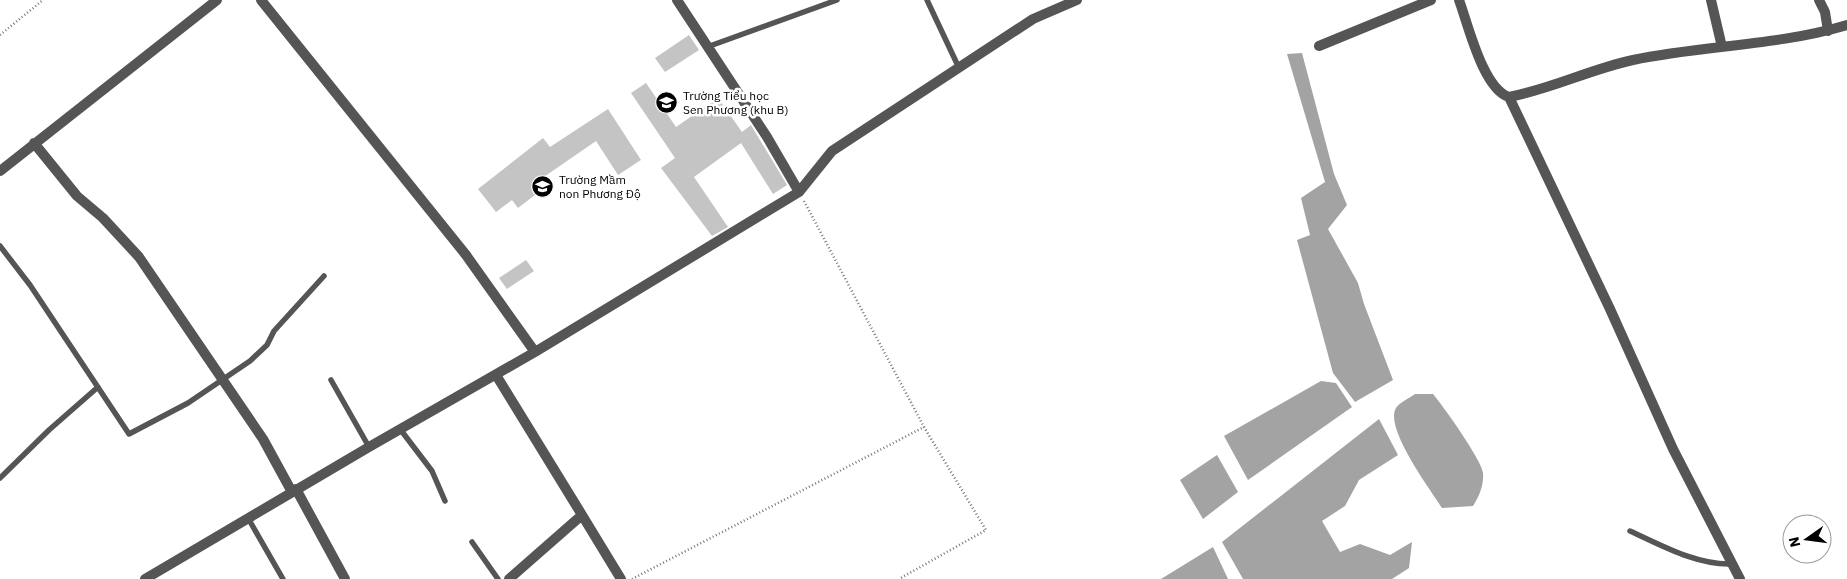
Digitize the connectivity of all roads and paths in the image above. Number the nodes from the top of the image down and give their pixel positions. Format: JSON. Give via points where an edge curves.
{"nodes":[{"id":1,"x":43,"y":0,"type":"edge"},
{"id":2,"x":217,"y":0,"type":"edge"},
{"id":3,"x":262,"y":0,"type":"edge"},
{"id":4,"x":677,"y":0,"type":"edge"},
{"id":5,"x":837,"y":0,"type":"edge"},
{"id":6,"x":927,"y":0,"type":"edge"},
{"id":7,"x":1077,"y":0,"type":"edge"},
{"id":8,"x":1431,"y":0,"type":"edge"},
{"id":9,"x":1459,"y":0,"type":"edge"},
{"id":10,"x":1711,"y":0,"type":"edge"},
{"id":11,"x":1819,"y":0,"type":"edge"},
{"id":12,"x":1847,"y":25,"type":"edge"},
{"id":13,"x":1828,"y":31,"type":"junction"},
{"id":14,"x":0,"y":34,"type":"edge"},
{"id":15,"x":1319,"y":46,"type":"dead end"},
{"id":16,"x":1722,"y":47,"type":"junction"},
{"id":17,"x":707,"y":48,"type":"junction"},
{"id":18,"x":959,"y":68,"type":"junction"},
{"id":19,"x":1509,"y":97,"type":"junction"},
{"id":20,"x":34,"y":143,"type":"junction"},
{"id":21,"x":0,"y":171,"type":"edge"},
{"id":22,"x":799,"y":192,"type":"junction"},
{"id":23,"x":0,"y":246,"type":"edge"},
{"id":24,"x":324,"y":276,"type":"dead end"},
{"id":25,"x":535,"y":352,"type":"junction"},
{"id":26,"x":496,"y":375,"type":"junction"},
{"id":27,"x":223,"y":379,"type":"junction"},
{"id":28,"x":331,"y":380,"type":"dead end"},
{"id":29,"x":98,"y":387,"type":"junction"},
{"id":30,"x":924,"y":427,"type":"junction"},
{"id":31,"x":400,"y":429,"type":"junction"},
{"id":32,"x":368,"y":447,"type":"junction"},
{"id":33,"x":0,"y":478,"type":"edge"},
{"id":34,"x":294,"y":490,"type":"junction"},
{"id":35,"x":445,"y":502,"type":"dead end"},
{"id":36,"x":582,"y":516,"type":"junction"},
{"id":37,"x":248,"y":518,"type":"junction"},
{"id":38,"x":1630,"y":531,"type":"dead end"},
{"id":39,"x":472,"y":542,"type":"dead end"},
{"id":40,"x":1731,"y":564,"type":"junction"},
{"id":41,"x":157,"y":576,"type":"edge"},
{"id":42,"x":145,"y":579,"type":"edge"},
{"id":43,"x":284,"y":579,"type":"edge"},
{"id":44,"x":346,"y":579,"type":"edge"},
{"id":45,"x":498,"y":579,"type":"edge"},
{"id":46,"x":509,"y":579,"type":"edge"},
{"id":47,"x":621,"y":579,"type":"edge"},
{"id":48,"x":632,"y":579,"type":"edge"},
{"id":49,"x":899,"y":579,"type":"edge"},
{"id":50,"x":1740,"y":579,"type":"edge"}],
"edges":[{"from":1,"to":14,"type":"path"},
{"from":2,"to":20,"type":"street"},
{"from":3,"to":25,"type":"street","via":[[466,255]]},
{"from":4,"to":17,"type":"street"},
{"from":5,"to":17,"type":"lane"},
{"from":6,"to":18,"type":"lane"},
{"from":7,"to":18,"type":"street","via":[[1033,19]]},
{"from":8,"to":15,"type":"street"},
{"from":9,"to":19,"type":"street","via":[[1489,78],[1502,95]]},
{"from":10,"to":16,"type":"street"},
{"from":11,"to":13,"type":"street"},
{"from":12,"to":13,"type":"street"},
{"from":13,"to":16,"type":"street"},
{"from":16,"to":19,"type":"street","via":[[1630,60]]},
{"from":17,"to":22,"type":"street"},
{"from":18,"to":22,"type":"street","via":[[832,151]]},
{"from":19,"to":40,"type":"street","via":[[1673,449]]},
{"from":20,"to":21,"type":"street"},
{"from":20,"to":27,"type":"street","via":[[77,196],[104,218],[139,257]]},
{"from":22,"to":25,"type":"street"},
{"from":22,"to":30,"type":"path"},
{"from":23,"to":29,"type":"lane"},
{"from":24,"to":27,"type":"lane","via":[[274,331],[267,345]]},
{"from":25,"to":26,"type":"street"},
{"from":26,"to":31,"type":"street"},
{"from":26,"to":36,"type":"street"},
{"from":27,"to":29,"type":"lane","via":[[188,404],[129,434]]},
{"from":27,"to":34,"type":"street"},
{"from":28,"to":32,"type":"lane"},
{"from":29,"to":33,"type":"lane"},
{"from":30,"to":48,"type":"path"},
{"from":30,"to":49,"type":"path","via":[[986,530]]},
{"from":31,"to":32,"type":"street"},
{"from":31,"to":35,"type":"lane","via":[[432,472]]},
{"from":32,"to":34,"type":"street"},
{"from":34,"to":37,"type":"street"},
{"from":34,"to":44,"type":"street"},
{"from":36,"to":46,"type":"street"},
{"from":36,"to":47,"type":"street"},
{"from":37,"to":41,"type":"street"},
{"from":37,"to":43,"type":"lane"},
{"from":38,"to":40,"type":"lane","via":[[1692,557]]},
{"from":39,"to":45,"type":"lane"},
{"from":40,"to":50,"type":"street"},
{"from":41,"to":42,"type":"street"}]}
